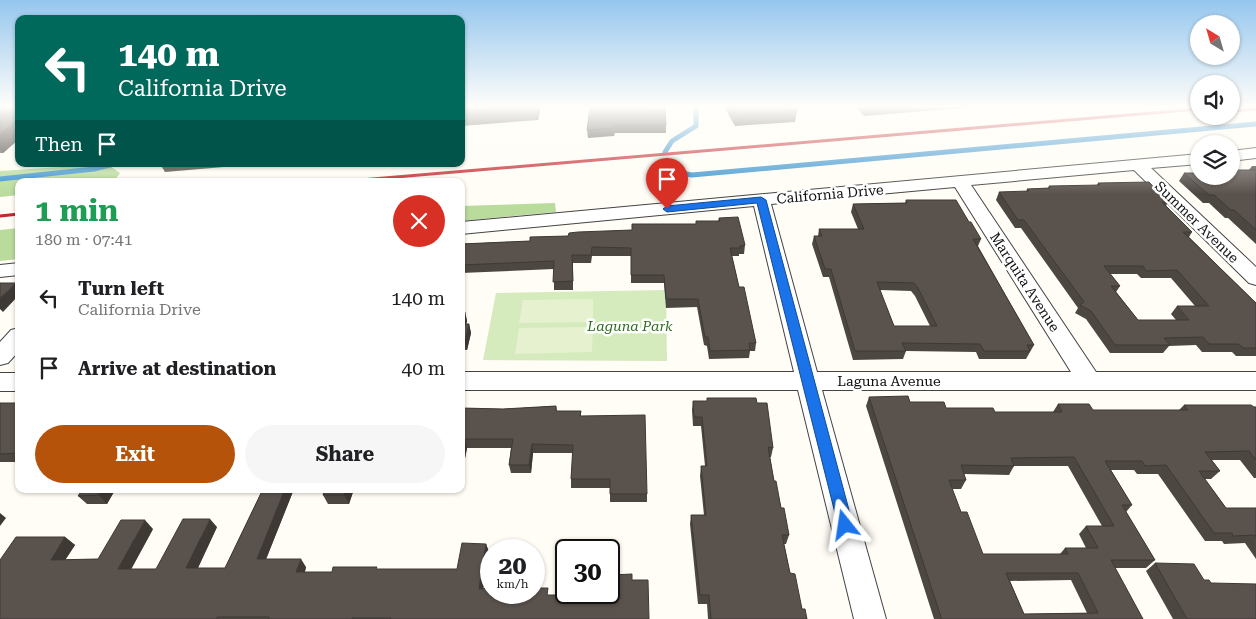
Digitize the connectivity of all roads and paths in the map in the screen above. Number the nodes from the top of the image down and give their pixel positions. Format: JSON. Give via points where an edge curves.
{"nodes":[{"id":1,"x":1256,"y":153,"type":"edge"},
{"id":2,"x":1240,"y":155,"type":"edge"},
{"id":3,"x":1190,"y":160,"type":"edge"},
{"id":4,"x":1138,"y":165,"type":"junction"},
{"id":5,"x":960,"y":182,"type":"junction"},
{"id":6,"x":761,"y":200,"type":"junction"},
{"id":7,"x":465,"y":228,"type":"edge"},
{"id":8,"x":15,"y":269,"type":"edge"},
{"id":9,"x":0,"y":271,"type":"edge"},
{"id":10,"x":1256,"y":278,"type":"edge"},
{"id":11,"x":15,"y":340,"type":"edge"},
{"id":12,"x":0,"y":357,"type":"edge"},
{"id":13,"x":1256,"y":380,"type":"edge"},
{"id":14,"x":465,"y":381,"type":"edge"},
{"id":15,"x":807,"y":381,"type":"junction"},
{"id":16,"x":0,"y":382,"type":"edge"},
{"id":17,"x":15,"y":382,"type":"edge"},
{"id":18,"x":1090,"y":382,"type":"junction"},
{"id":19,"x":870,"y":619,"type":"edge"}],
"edges":[{"from":1,"to":2,"type":"street"},
{"from":3,"to":4,"type":"street","name":"California Drive"},
{"from":4,"to":5,"type":"street","name":"California Drive"},
{"from":4,"to":10,"type":"street","name":"Summer Avenue"},
{"from":5,"to":6,"type":"street","name":"California Drive"},
{"from":5,"to":18,"type":"street","name":"Marquita Avenue"},
{"from":6,"to":7,"type":"street","name":"California Drive"},
{"from":6,"to":15,"type":"street"},
{"from":8,"to":9,"type":"street"},
{"from":11,"to":12,"type":"street"},
{"from":13,"to":18,"type":"street","name":"Laguna Avenue"},
{"from":14,"to":15,"type":"street","name":"Laguna Avenue"},
{"from":15,"to":18,"type":"street","name":"Laguna Avenue"},
{"from":15,"to":19,"type":"street"},
{"from":16,"to":17,"type":"street"}]}
